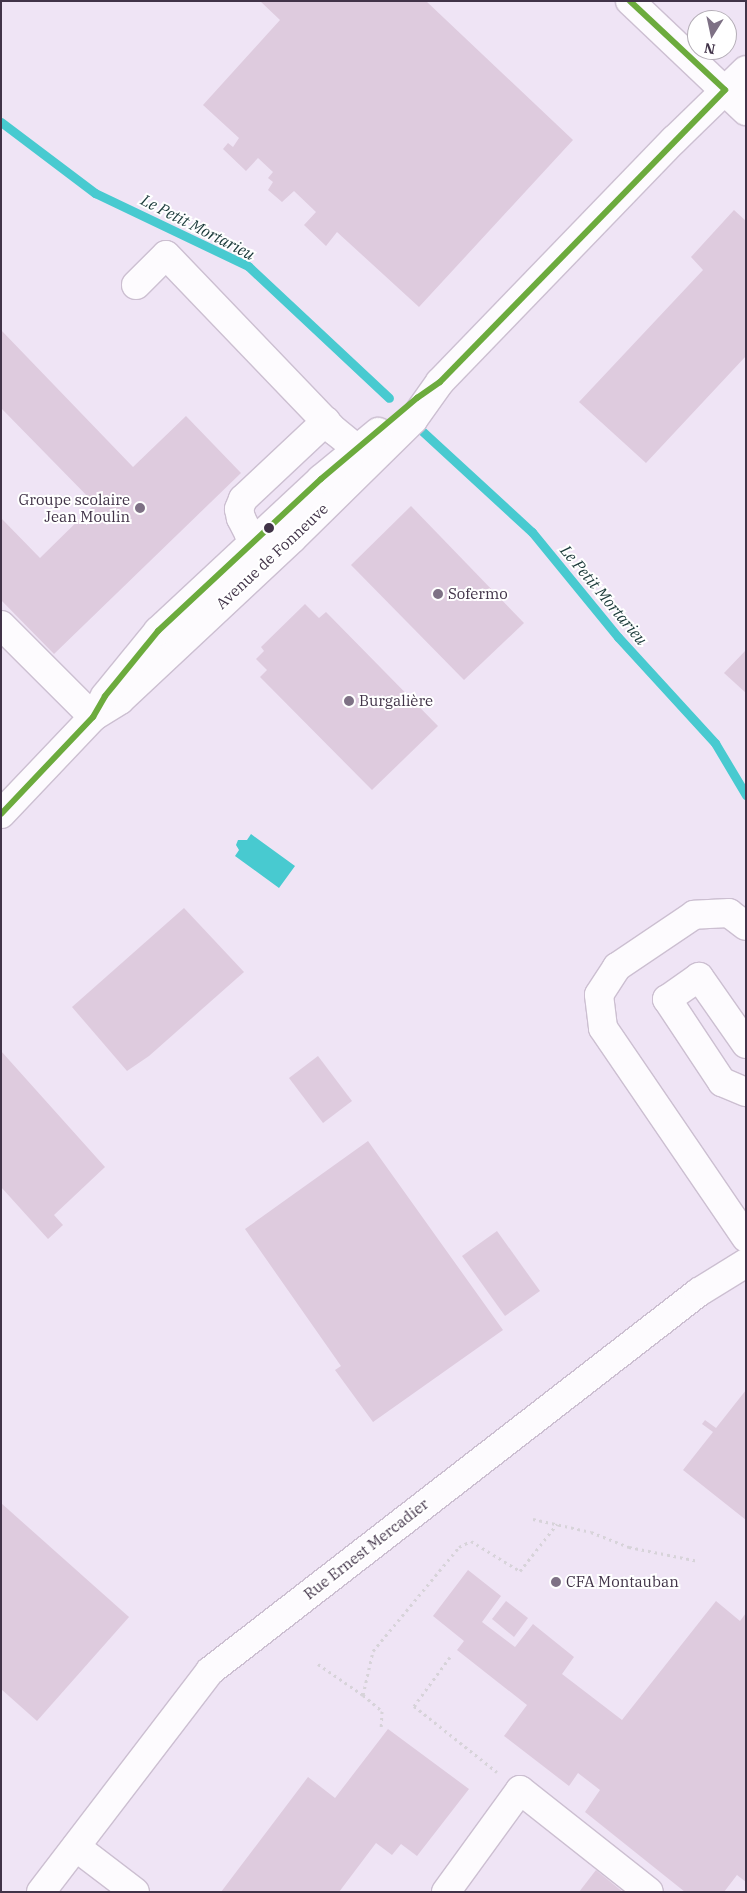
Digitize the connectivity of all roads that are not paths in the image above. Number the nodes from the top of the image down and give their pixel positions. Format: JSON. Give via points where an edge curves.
{"nodes":[{"id":1,"x":630,"y":1,"type":"edge"},
{"id":2,"x":746,"y":70,"type":"edge"},
{"id":3,"x":725,"y":90,"type":"junction"},
{"id":4,"x":746,"y":111,"type":"edge"},
{"id":5,"x":136,"y":285,"type":"dead end"},
{"id":6,"x":440,"y":382,"type":"junction"},
{"id":7,"x":326,"y":421,"type":"junction"},
{"id":8,"x":358,"y":449,"type":"junction"},
{"id":9,"x":256,"y":539,"type":"junction"},
{"id":10,"x":211,"y":614,"type":"junction"},
{"id":11,"x":1,"y":624,"type":"edge"},
{"id":12,"x":93,"y":718,"type":"junction"},
{"id":13,"x":1,"y":814,"type":"edge"},
{"id":14,"x":746,"y":926,"type":"edge"},
{"id":15,"x":746,"y":1044,"type":"edge"},
{"id":16,"x":746,"y":1092,"type":"edge"},
{"id":17,"x":746,"y":1238,"type":"edge"},
{"id":18,"x":746,"y":1263,"type":"edge"},
{"id":19,"x":76,"y":1847,"type":"junction"},
{"id":20,"x":41,"y":1892,"type":"edge"},
{"id":21,"x":135,"y":1892,"type":"edge"},
{"id":22,"x":446,"y":1892,"type":"edge"},
{"id":23,"x":649,"y":1892,"type":"edge"}],
"edges":[{"from":1,"to":3,"type":"street"},
{"from":2,"to":3,"type":"street","name":"Avenue de Fonneuve"},
{"from":3,"to":4,"type":"street"},
{"from":3,"to":6,"type":"street","name":"Avenue de Fonneuve"},
{"from":5,"to":7,"type":"street","via":[[166,255]]},
{"from":6,"to":8,"type":"street","name":"Avenue de Fonneuve"},
{"from":6,"to":10,"type":"street","name":"Avenue de Fonneuve","via":[[414,420]]},
{"from":7,"to":8,"type":"street"},
{"from":7,"to":9,"type":"street","via":[[242,499],[241,518],[249,534]]},
{"from":8,"to":9,"type":"street","name":"Avenue de Fonneuve"},
{"from":9,"to":10,"type":"street"},
{"from":9,"to":12,"type":"street","name":"Avenue de Fonneuve","via":[[158,631],[105,696]]},
{"from":10,"to":12,"type":"street","name":"Avenue de Fonneuve","via":[[120,700]]},
{"from":11,"to":12,"type":"street"},
{"from":12,"to":13,"type":"street","name":"Avenue de Fonneuve"},
{"from":14,"to":17,"type":"street","via":[[729,912],[694,915],[617,968],[599,995],[603,1028]]},
{"from":15,"to":16,"type":"street","via":[[699,977],[667,999],[722,1082]]},
{"from":18,"to":19,"type":"street","name":"Rue Ernest Mercadier","via":[[699,1292],[210,1671]]},
{"from":19,"to":20,"type":"street","name":"Rue Ernest Mercadier"},
{"from":19,"to":21,"type":"street"},
{"from":22,"to":23,"type":"street","via":[[520,1790]]}]}
